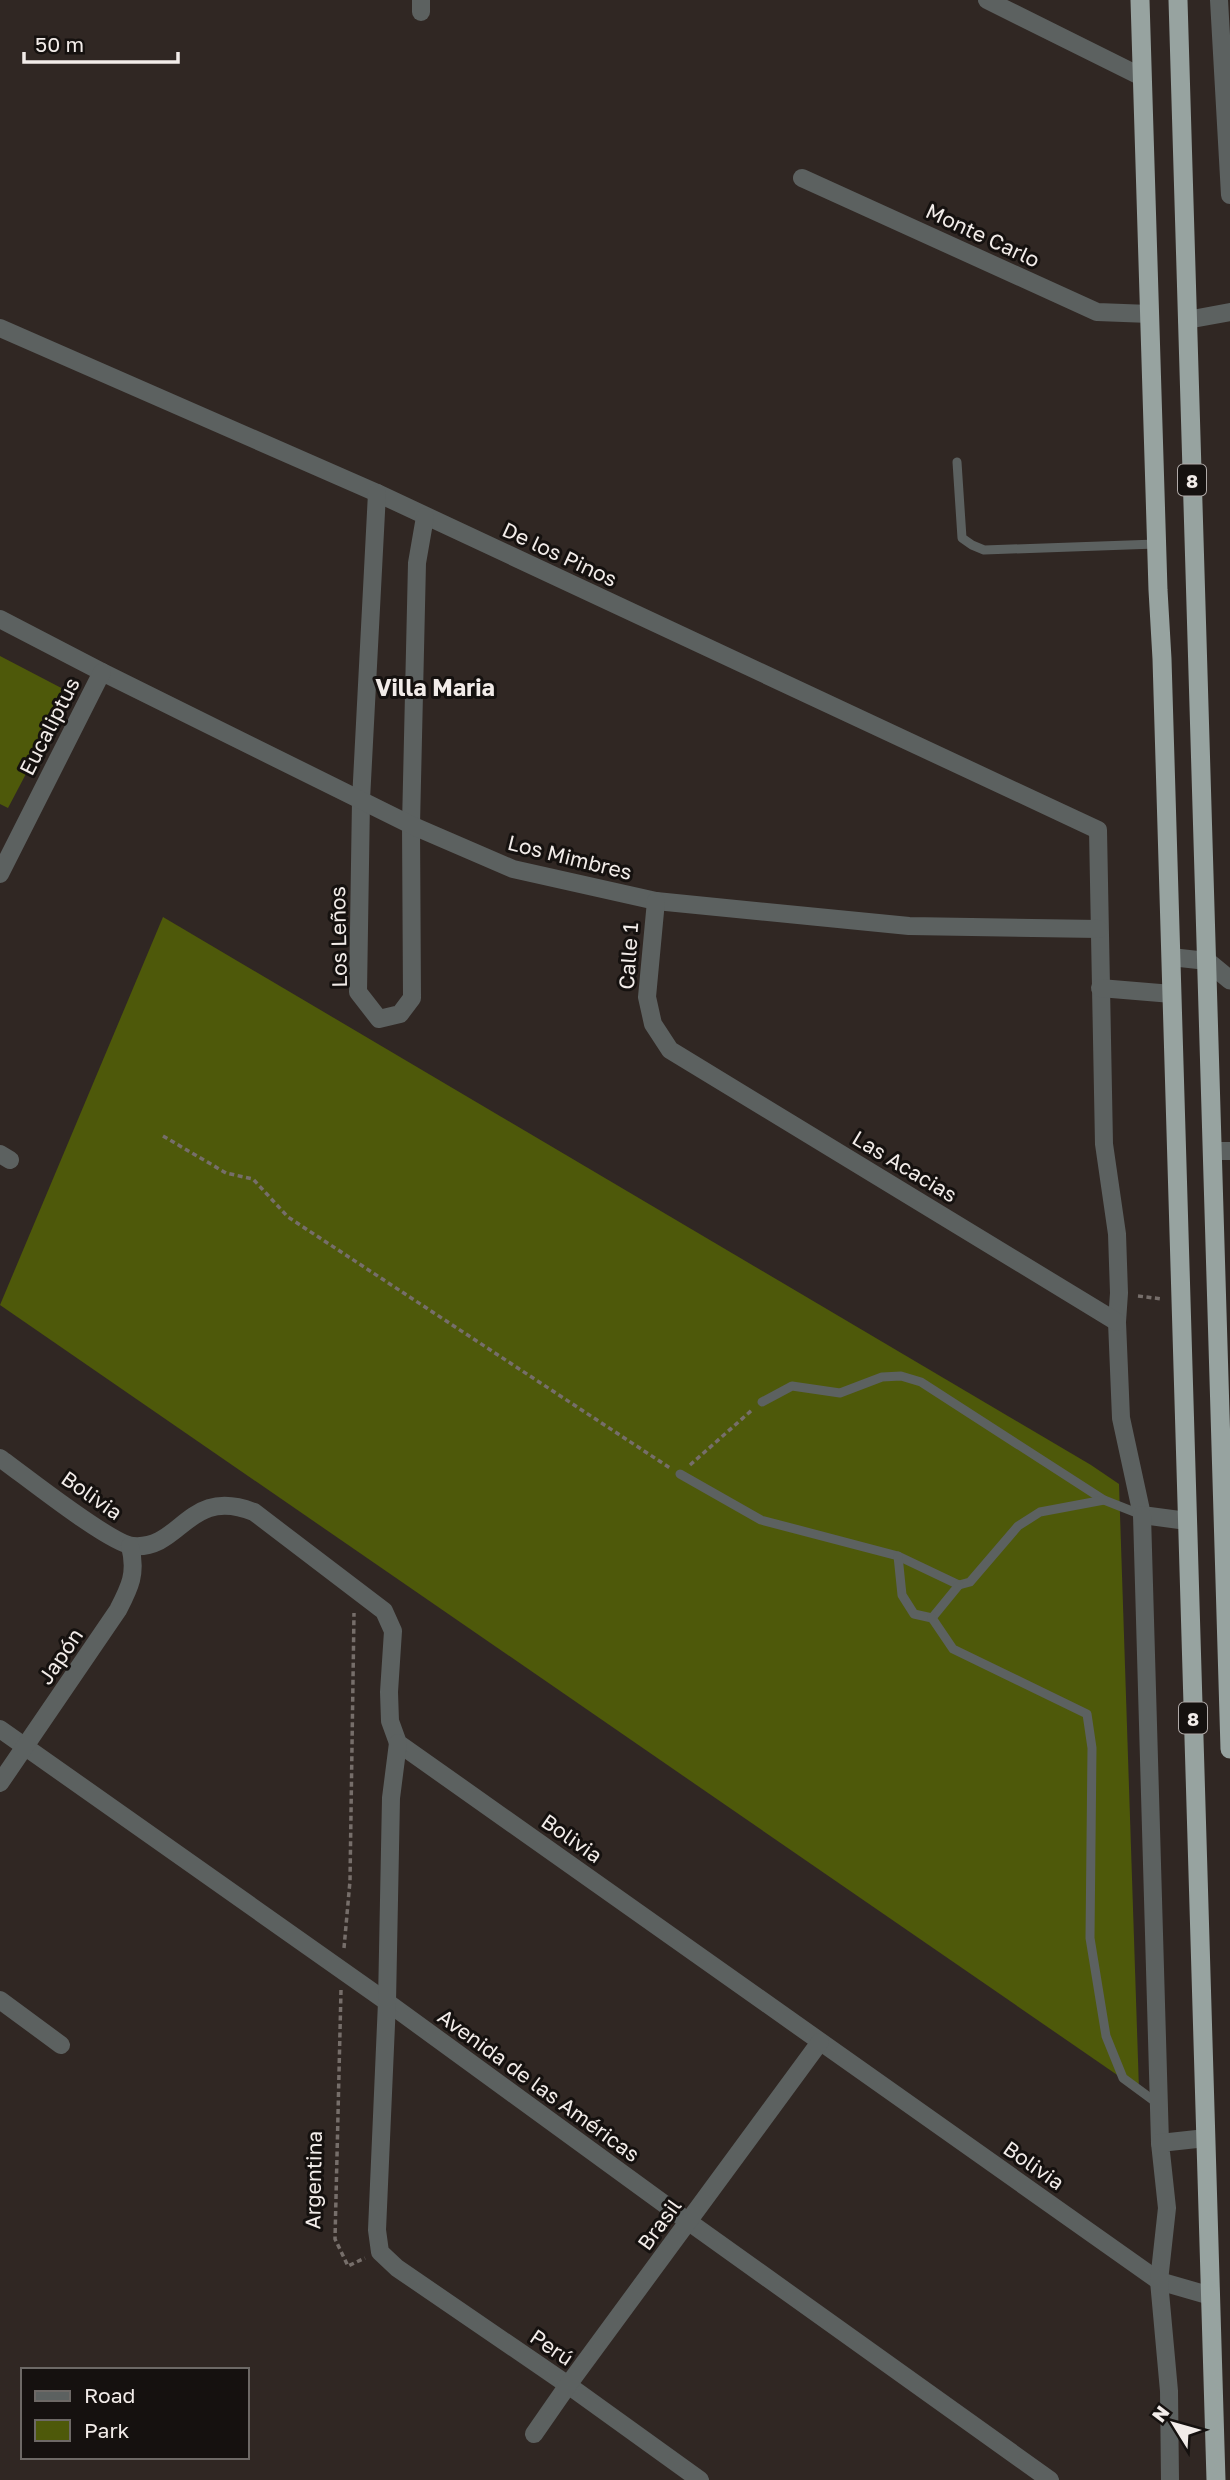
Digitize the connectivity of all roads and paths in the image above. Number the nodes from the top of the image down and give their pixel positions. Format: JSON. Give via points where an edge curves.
{"nodes":[{"id":1,"x":987,"y":0,"type":"edge"},
{"id":2,"x":1140,"y":0,"type":"edge"},
{"id":3,"x":1178,"y":0,"type":"edge"},
{"id":4,"x":1219,"y":0,"type":"edge"},
{"id":5,"x":1142,"y":77,"type":"junction"},
{"id":6,"x":802,"y":178,"type":"dead end"},
{"id":7,"x":1230,"y":195,"type":"edge"},
{"id":8,"x":1230,"y":312,"type":"edge"},
{"id":9,"x":1150,"y":314,"type":"junction"},
{"id":10,"x":1187,"y":320,"type":"junction"},
{"id":11,"x":4,"y":330,"type":"edge"},
{"id":12,"x":0,"y":348,"type":"edge"},
{"id":13,"x":957,"y":462,"type":"dead end"},
{"id":14,"x":377,"y":493,"type":"junction"},
{"id":15,"x":425,"y":517,"type":"junction"},
{"id":16,"x":1156,"y":544,"type":"junction"},
{"id":17,"x":0,"y":619,"type":"edge"},
{"id":18,"x":102,"y":672,"type":"junction"},
{"id":19,"x":361,"y":800,"type":"junction"},
{"id":20,"x":411,"y":825,"type":"junction"},
{"id":21,"x":0,"y":874,"type":"edge"},
{"id":22,"x":656,"y":901,"type":"junction"},
{"id":23,"x":1099,"y":929,"type":"junction"},
{"id":24,"x":1171,"y":957,"type":"junction"},
{"id":25,"x":1222,"y":969,"type":"edge"},
{"id":26,"x":1101,"y":988,"type":"junction"},
{"id":27,"x":1172,"y":994,"type":"junction"},
{"id":28,"x":670,"y":1050,"type":"joint"},
{"id":29,"x":163,"y":1136,"type":"dead end"},
{"id":30,"x":1222,"y":1152,"type":"edge"},
{"id":31,"x":1119,"y":1293,"type":"junction"},
{"id":32,"x":1181,"y":1301,"type":"junction"},
{"id":33,"x":1224,"y":1309,"type":"edge"},
{"id":34,"x":1117,"y":1322,"type":"junction"},
{"id":35,"x":762,"y":1402,"type":"joint"},
{"id":36,"x":0,"y":1458,"type":"edge"},
{"id":37,"x":680,"y":1474,"type":"junction"},
{"id":38,"x":1104,"y":1500,"type":"junction"},
{"id":39,"x":1142,"y":1515,"type":"junction"},
{"id":40,"x":1186,"y":1521,"type":"junction"},
{"id":41,"x":130,"y":1546,"type":"junction"},
{"id":42,"x":898,"y":1556,"type":"junction"},
{"id":43,"x":959,"y":1585,"type":"junction"},
{"id":44,"x":357,"y":1589,"type":"junction"},
{"id":45,"x":932,"y":1618,"type":"junction"},
{"id":46,"x":0,"y":1729,"type":"edge"},
{"id":47,"x":398,"y":1743,"type":"junction"},
{"id":48,"x":26,"y":1748,"type":"junction"},
{"id":49,"x":1230,"y":1749,"type":"edge"},
{"id":50,"x":0,"y":1783,"type":"edge"},
{"id":51,"x":342,"y":1971,"type":"junction"},
{"id":52,"x":0,"y":2000,"type":"edge"},
{"id":53,"x":387,"y":2002,"type":"junction"},
{"id":54,"x":820,"y":2042,"type":"junction"},
{"id":55,"x":61,"y":2045,"type":"dead end"},
{"id":56,"x":1159,"y":2104,"type":"junction"},
{"id":57,"x":1206,"y":2138,"type":"junction"},
{"id":58,"x":1160,"y":2143,"type":"junction"},
{"id":59,"x":689,"y":2222,"type":"junction"},
{"id":60,"x":380,"y":2252,"type":"junction"},
{"id":61,"x":1159,"y":2281,"type":"junction"},
{"id":62,"x":1211,"y":2297,"type":"junction"},
{"id":63,"x":568,"y":2385,"type":"junction"},
{"id":64,"x":534,"y":2434,"type":"dead end"},
{"id":65,"x":700,"y":2480,"type":"edge"},
{"id":66,"x":1050,"y":2480,"type":"edge"},
{"id":67,"x":1170,"y":2480,"type":"edge"},
{"id":68,"x":1216,"y":2480,"type":"edge"}],
"edges":[{"from":1,"to":5,"type":"street"},
{"from":2,"to":5,"type":"highway","number":"8"},
{"from":3,"to":10,"type":"highway","number":"8"},
{"from":4,"to":7,"type":"street"},
{"from":5,"to":9,"type":"highway","number":"8"},
{"from":6,"to":9,"type":"street","name":"Monte Carlo","via":[[1097,312]]},
{"from":8,"to":10,"type":"street"},
{"from":9,"to":16,"type":"highway","number":"8"},
{"from":10,"to":25,"type":"highway","number":"8"},
{"from":11,"to":12,"type":"street"},
{"from":11,"to":14,"type":"street","name":"De los Pinos"},
{"from":13,"to":16,"type":"lane","via":[[962,538],[984,550]]},
{"from":14,"to":15,"type":"street","name":"De los Pinos"},
{"from":14,"to":19,"type":"street","name":"Los Leños"},
{"from":15,"to":20,"type":"street","name":"Los Leños","via":[[417,563]]},
{"from":15,"to":23,"type":"street","name":"De los Pinos","via":[[1098,830]]},
{"from":16,"to":24,"type":"highway","number":"8"},
{"from":17,"to":18,"type":"street","name":"Los Mimbres"},
{"from":18,"to":19,"type":"street","name":"Los Mimbres"},
{"from":18,"to":21,"type":"street","name":"Eucaliptus"},
{"from":19,"to":20,"type":"street","name":"Los Mimbres"},
{"from":19,"to":20,"type":"street","name":"Los Leños","via":[[358,992],[379,1018],[400,1014],[412,998]]},
{"from":20,"to":22,"type":"street","name":"Los Mimbres","via":[[513,869]]},
{"from":22,"to":23,"type":"street","name":"Los Mimbres","via":[[909,926]]},
{"from":22,"to":28,"type":"street","name":"Calle 1","via":[[647,997],[653,1024]]},
{"from":23,"to":26,"type":"street"},
{"from":24,"to":25,"type":"street"},
{"from":24,"to":27,"type":"highway","number":"8"},
{"from":25,"to":30,"type":"highway","number":"8"},
{"from":26,"to":27,"type":"street"},
{"from":26,"to":31,"type":"street","via":[[1104,1144],[1117,1234]]},
{"from":27,"to":32,"type":"highway","number":"8"},
{"from":28,"to":34,"type":"street","name":"Las Acacias"},
{"from":29,"to":37,"type":"path","via":[[226,1173],[253,1179],[288,1217]]},
{"from":30,"to":33,"type":"highway","number":"8"},
{"from":31,"to":32,"type":"path"},
{"from":31,"to":34,"type":"street"},
{"from":32,"to":40,"type":"highway","number":"8"},
{"from":33,"to":49,"type":"highway","number":"8"},
{"from":34,"to":39,"type":"street","via":[[1121,1418]]},
{"from":35,"to":37,"type":"path"},
{"from":35,"to":38,"type":"lane","via":[[792,1386],[840,1393],[882,1377],[901,1376],[921,1382]]},
{"from":36,"to":41,"type":"street","name":"Bolivia","via":[[108,1536]]},
{"from":37,"to":42,"type":"lane","via":[[761,1520]]},
{"from":38,"to":39,"type":"lane"},
{"from":38,"to":43,"type":"lane","via":[[1040,1512],[1018,1526],[970,1582]]},
{"from":39,"to":40,"type":"street"},
{"from":39,"to":56,"type":"street"},
{"from":40,"to":57,"type":"highway","number":"8"},
{"from":41,"to":44,"type":"street","name":"Bolivia","via":[[163,1539],[203,1510],[236,1505],[254,1512]]},
{"from":41,"to":48,"type":"street","name":"Japón","via":[[134,1562],[130,1587]]},
{"from":42,"to":43,"type":"lane"},
{"from":42,"to":45,"type":"lane","via":[[902,1595],[914,1614]]},
{"from":43,"to":45,"type":"lane"},
{"from":44,"to":47,"type":"street","name":"Bolivia","via":[[384,1611],[393,1631],[390,1721]]},
{"from":44,"to":51,"type":"path","name":"Argentina","via":[[350,1881]]},
{"from":45,"to":56,"type":"lane","via":[[953,1649],[1087,1714],[1092,1748],[1090,1938],[1106,2036],[1123,2078]]},
{"from":46,"to":48,"type":"street","name":"Avenida de las Américas"},
{"from":47,"to":53,"type":"street","via":[[391,1798]]},
{"from":47,"to":54,"type":"street","name":"Bolivia"},
{"from":48,"to":50,"type":"street","name":"Japón"},
{"from":48,"to":51,"type":"street","name":"Avenida de las Américas"},
{"from":51,"to":53,"type":"street","name":"Avenida de las Américas"},
{"from":51,"to":60,"type":"path","name":"Argentina","via":[[335,2239],[348,2266]]},
{"from":52,"to":55,"type":"street"},
{"from":53,"to":59,"type":"street","name":"Avenida de las Américas"},
{"from":53,"to":60,"type":"street","via":[[377,2230]]},
{"from":54,"to":59,"type":"street","name":"Brasil"},
{"from":54,"to":61,"type":"street","name":"Bolivia"},
{"from":56,"to":58,"type":"street"},
{"from":57,"to":58,"type":"street"},
{"from":57,"to":62,"type":"highway","number":"8"},
{"from":58,"to":61,"type":"street","via":[[1167,2208]]},
{"from":59,"to":63,"type":"street","name":"Brasil"},
{"from":59,"to":66,"type":"street","name":"Avenida de las Américas"},
{"from":60,"to":63,"type":"street","name":"Perú"},
{"from":61,"to":62,"type":"street","name":"Bolivia"},
{"from":61,"to":67,"type":"street","via":[[1169,2391]]},
{"from":62,"to":68,"type":"highway","number":"8"},
{"from":63,"to":64,"type":"street","name":"Brasil"},
{"from":63,"to":65,"type":"street","name":"Perú"}]}
